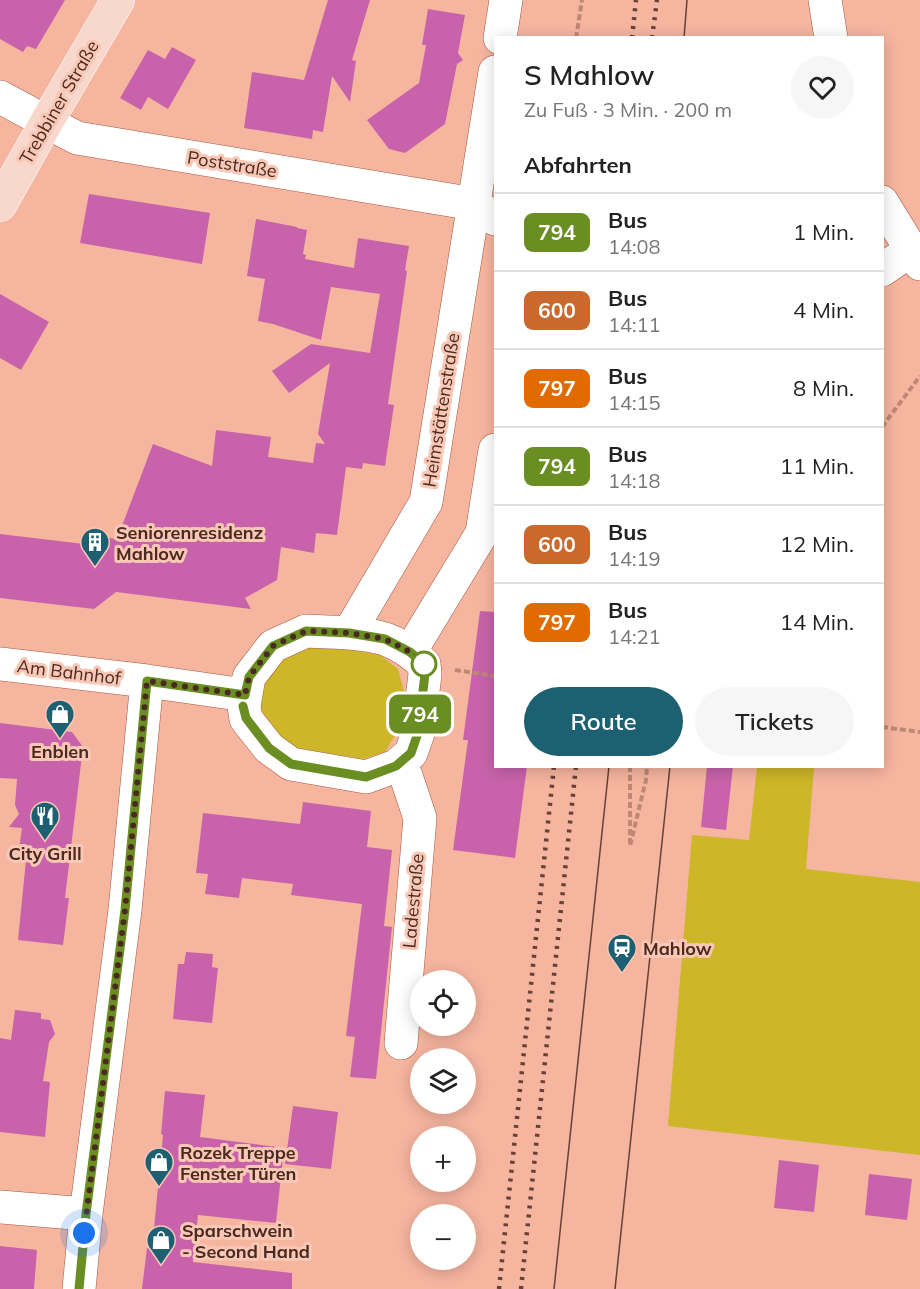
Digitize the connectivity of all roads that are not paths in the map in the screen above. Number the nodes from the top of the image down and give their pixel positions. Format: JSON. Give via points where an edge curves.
{"nodes":[{"id":1,"x":118,"y":0,"type":"edge"},
{"id":2,"x":506,"y":0,"type":"edge"},
{"id":3,"x":825,"y":0,"type":"edge"},
{"id":4,"x":501,"y":36,"type":"edge"},
{"id":5,"x":831,"y":36,"type":"edge"},
{"id":6,"x":494,"y":85,"type":"edge"},
{"id":7,"x":0,"y":97,"type":"edge"},
{"id":8,"x":46,"y":123,"type":"junction"},
{"id":9,"x":0,"y":205,"type":"edge"},
{"id":10,"x":884,"y":205,"type":"edge"},
{"id":11,"x":484,"y":212,"type":"edge"},
{"id":12,"x":915,"y":257,"type":"edge"},
{"id":13,"x":884,"y":269,"type":"edge"},
{"id":14,"x":494,"y":456,"type":"edge"},
{"id":15,"x":349,"y":633,"type":"junction"},
{"id":16,"x":410,"y":652,"type":"junction"},
{"id":17,"x":0,"y":664,"type":"edge"},
{"id":18,"x":147,"y":681,"type":"junction"},
{"id":19,"x":245,"y":695,"type":"junction"},
{"id":20,"x":396,"y":766,"type":"junction"},
{"id":21,"x":401,"y":1043,"type":"dead end"},
{"id":22,"x":0,"y":1207,"type":"edge"},
{"id":23,"x":86,"y":1214,"type":"junction"},
{"id":24,"x":79,"y":1289,"type":"edge"}],
"edges":[{"from":1,"to":8,"type":"main road","name":"Trebbiner Straße"},
{"from":2,"to":4,"type":"street"},
{"from":3,"to":5,"type":"street"},
{"from":6,"to":11,"type":"street","name":"Heimstättenstraße"},
{"from":7,"to":8,"type":"street","name":"Poststraße"},
{"from":8,"to":9,"type":"main road","name":"Trebbiner Straße"},
{"from":8,"to":11,"type":"street","name":"Poststraße","via":[[77,138]]},
{"from":10,"to":12,"type":"street"},
{"from":11,"to":15,"type":"street","name":"Heimstättenstraße","via":[[426,502]]},
{"from":12,"to":13,"type":"street"},
{"from":14,"to":16,"type":"street","via":[[482,533]]},
{"from":15,"to":16,"type":"street","via":[[385,639]]},
{"from":15,"to":19,"type":"street","via":[[306,631],[273,646],[249,677]]},
{"from":16,"to":20,"type":"street","via":[[424,664],[425,674],[418,733],[411,753]]},
{"from":17,"to":18,"type":"street","name":"Am Bahnhof"},
{"from":18,"to":19,"type":"street","name":"Am Bahnhof"},
{"from":18,"to":23,"type":"street","via":[[125,910]]},
{"from":19,"to":20,"type":"street","via":[[246,718],[269,748],[291,764],[366,777]]},
{"from":20,"to":21,"type":"street","name":"Ladestraße","via":[[406,776],[420,818]]},
{"from":22,"to":23,"type":"street"},
{"from":23,"to":24,"type":"street"}]}
